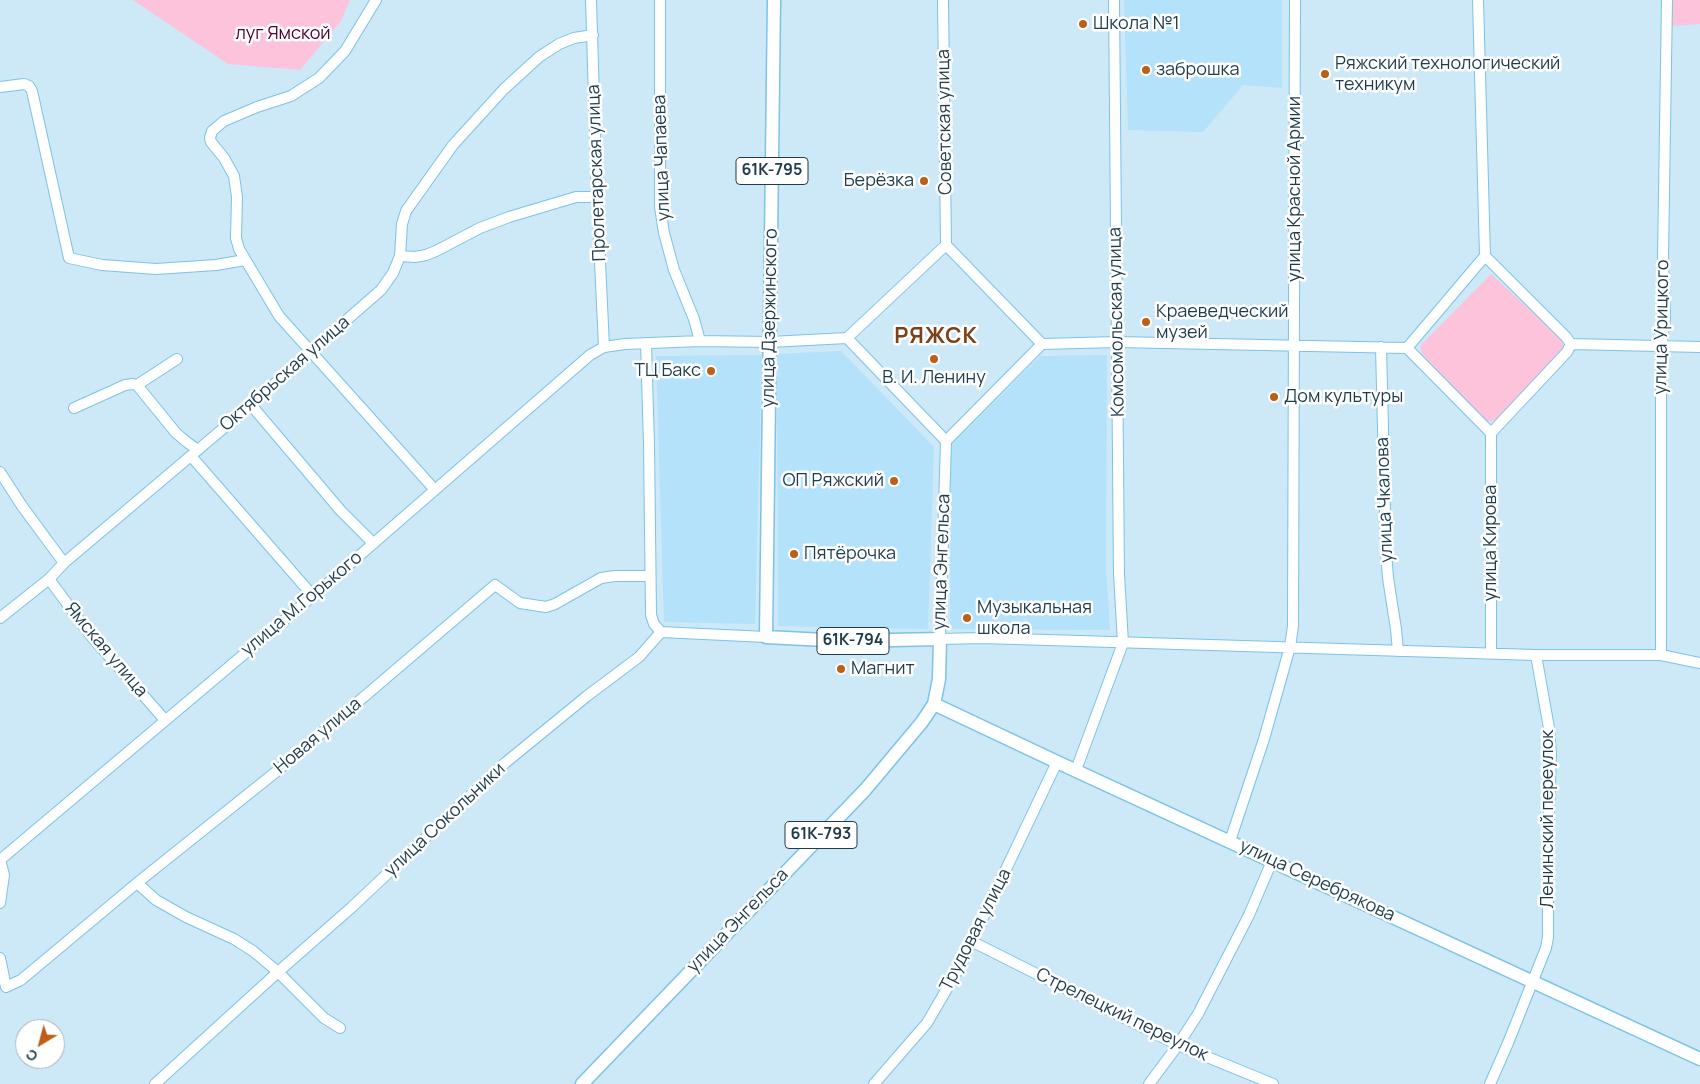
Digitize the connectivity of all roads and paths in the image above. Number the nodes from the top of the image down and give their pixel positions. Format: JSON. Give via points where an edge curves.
{"nodes":[{"id":1,"x":376,"y":0,"type":"edge"},
{"id":2,"x":591,"y":0,"type":"edge"},
{"id":3,"x":660,"y":0,"type":"edge"},
{"id":4,"x":774,"y":0,"type":"edge"},
{"id":5,"x":943,"y":0,"type":"edge"},
{"id":6,"x":1114,"y":0,"type":"edge"},
{"id":7,"x":1295,"y":0,"type":"edge"},
{"id":8,"x":1478,"y":0,"type":"edge"},
{"id":9,"x":1667,"y":0,"type":"edge"},
{"id":10,"x":593,"y":35,"type":"junction"},
{"id":11,"x":0,"y":87,"type":"edge"},
{"id":12,"x":597,"y":197,"type":"junction"},
{"id":13,"x":946,"y":245,"type":"junction"},
{"id":14,"x":400,"y":256,"type":"junction"},
{"id":15,"x":1485,"y":256,"type":"junction"},
{"id":16,"x":245,"y":260,"type":"junction"},
{"id":17,"x":846,"y":338,"type":"junction"},
{"id":18,"x":700,"y":341,"type":"junction"},
{"id":19,"x":770,"y":342,"type":"junction"},
{"id":20,"x":1117,"y":342,"type":"junction"},
{"id":21,"x":646,"y":343,"type":"junction"},
{"id":22,"x":1042,"y":344,"type":"junction"},
{"id":23,"x":1571,"y":344,"type":"junction"},
{"id":24,"x":604,"y":346,"type":"junction"},
{"id":25,"x":1294,"y":346,"type":"junction"},
{"id":26,"x":1380,"y":347,"type":"junction"},
{"id":27,"x":1661,"y":347,"type":"junction"},
{"id":28,"x":1700,"y":347,"type":"edge"},
{"id":29,"x":1407,"y":348,"type":"junction"},
{"id":30,"x":311,"y":350,"type":"junction"},
{"id":31,"x":177,"y":359,"type":"dead end"},
{"id":32,"x":138,"y":385,"type":"junction"},
{"id":33,"x":251,"y":406,"type":"junction"},
{"id":34,"x":74,"y":408,"type":"dead end"},
{"id":35,"x":1491,"y":433,"type":"junction"},
{"id":36,"x":946,"y":440,"type":"junction"},
{"id":37,"x":195,"y":453,"type":"junction"},
{"id":38,"x":0,"y":472,"type":"edge"},
{"id":39,"x":435,"y":490,"type":"junction"},
{"id":40,"x":373,"y":544,"type":"junction"},
{"id":41,"x":64,"y":563,"type":"junction"},
{"id":42,"x":650,"y":576,"type":"junction"},
{"id":43,"x":49,"y":579,"type":"junction"},
{"id":44,"x":313,"y":596,"type":"junction"},
{"id":45,"x":0,"y":618,"type":"edge"},
{"id":46,"x":661,"y":632,"type":"junction"},
{"id":47,"x":766,"y":637,"type":"junction"},
{"id":48,"x":940,"y":639,"type":"junction"},
{"id":49,"x":1123,"y":643,"type":"junction"},
{"id":50,"x":1290,"y":647,"type":"junction"},
{"id":51,"x":1398,"y":651,"type":"junction"},
{"id":52,"x":1491,"y":654,"type":"junction"},
{"id":53,"x":1536,"y":655,"type":"junction"},
{"id":54,"x":1661,"y":655,"type":"junction"},
{"id":55,"x":1700,"y":663,"type":"edge"},
{"id":56,"x":934,"y":704,"type":"junction"},
{"id":57,"x":165,"y":720,"type":"junction"},
{"id":58,"x":1057,"y":762,"type":"junction"},
{"id":59,"x":1076,"y":770,"type":"junction"},
{"id":60,"x":1230,"y":841,"type":"junction"},
{"id":61,"x":0,"y":860,"type":"edge"},
{"id":62,"x":1272,"y":861,"type":"junction"},
{"id":63,"x":137,"y":883,"type":"junction"},
{"id":64,"x":0,"y":903,"type":"edge"},
{"id":65,"x":973,"y":942,"type":"junction"},
{"id":66,"x":0,"y":958,"type":"edge"},
{"id":67,"x":278,"y":972,"type":"junction"},
{"id":68,"x":1532,"y":981,"type":"junction"},
{"id":69,"x":340,"y":1028,"type":"dead end"},
{"id":70,"x":1178,"y":1045,"type":"junction"},
{"id":71,"x":1700,"y":1059,"type":"edge"},
{"id":72,"x":155,"y":1084,"type":"edge"},
{"id":73,"x":582,"y":1084,"type":"edge"},
{"id":74,"x":874,"y":1084,"type":"edge"},
{"id":75,"x":1149,"y":1084,"type":"edge"},
{"id":76,"x":1273,"y":1084,"type":"edge"},
{"id":77,"x":1490,"y":1084,"type":"edge"}],
"edges":[{"from":1,"to":16,"type":"street","via":[[345,52],[319,78],[291,96],[224,121],[210,134],[211,142],[234,176],[236,238]]},
{"from":2,"to":10,"type":"street","name":"Пролетарская улица"},
{"from":3,"to":18,"type":"street","name":"улица Чапаева","via":[[660,207],[674,270]]},
{"from":4,"to":19,"type":"main road","name":"улица Дзержинского","number":"61К-795"},
{"from":5,"to":13,"type":"street","name":"Советская улица"},
{"from":6,"to":20,"type":"street","name":"Комсомольская улица"},
{"from":7,"to":25,"type":"street","name":"улица Красной Армии"},
{"from":8,"to":15,"type":"street"},
{"from":9,"to":27,"type":"street","name":"улица Урицкого","via":[[1665,319]]},
{"from":10,"to":12,"type":"street","name":"Пролетарская улица"},
{"from":10,"to":14,"type":"street","via":[[559,44],[539,57],[504,89],[453,145],[406,211]]},
{"from":11,"to":16,"type":"street","via":[[24,84],[32,91],[69,258],[102,265],[156,269]]},
{"from":12,"to":14,"type":"street","via":[[576,198],[508,217],[436,251],[415,257]]},
{"from":12,"to":24,"type":"street","name":"Пролетарская улица"},
{"from":13,"to":17,"type":"street"},
{"from":13,"to":22,"type":"street"},
{"from":14,"to":30,"type":"street","name":"Октябрьская улица","via":[[393,273],[380,290]]},
{"from":15,"to":23,"type":"street"},
{"from":15,"to":29,"type":"street"},
{"from":16,"to":30,"type":"street","via":[[279,316]]},
{"from":17,"to":19,"type":"street"},
{"from":17,"to":36,"type":"street"},
{"from":18,"to":19,"type":"street"},
{"from":18,"to":21,"type":"street"},
{"from":19,"to":47,"type":"main road","name":"улица Дзержинского","number":"61К-795"},
{"from":20,"to":22,"type":"street"},
{"from":20,"to":25,"type":"street"},
{"from":20,"to":49,"type":"street","name":"Комсомольская улица","via":[[1119,574]]},
{"from":21,"to":24,"type":"street"},
{"from":21,"to":42,"type":"street"},
{"from":22,"to":36,"type":"street"},
{"from":23,"to":27,"type":"street"},
{"from":23,"to":35,"type":"street"},
{"from":24,"to":39,"type":"street","name":"улица М.Горького","via":[[580,362]]},
{"from":25,"to":26,"type":"street"},
{"from":25,"to":50,"type":"street","name":"улица Красной Армии","via":[[1293,626]]},
{"from":26,"to":29,"type":"street"},
{"from":26,"to":51,"type":"street","name":"улица Чкалова","via":[[1387,560]]},
{"from":27,"to":28,"type":"street"},
{"from":27,"to":54,"type":"street","name":"улица Урицкого"},
{"from":29,"to":35,"type":"street"},
{"from":30,"to":33,"type":"street","name":"Октябрьская улица"},
{"from":30,"to":39,"type":"street"},
{"from":31,"to":32,"type":"street"},
{"from":32,"to":34,"type":"street","via":[[125,385]]},
{"from":32,"to":37,"type":"street"},
{"from":33,"to":37,"type":"street","name":"Октябрьская улица"},
{"from":33,"to":40,"type":"street","via":[[341,512]]},
{"from":35,"to":52,"type":"street","name":"улица Кирова"},
{"from":36,"to":48,"type":"street","name":"улица Энгельса"},
{"from":37,"to":41,"type":"street","name":"Октябрьская улица"},
{"from":37,"to":44,"type":"street"},
{"from":38,"to":41,"type":"street"},
{"from":39,"to":40,"type":"street","name":"улица М.Горького"},
{"from":40,"to":44,"type":"street","name":"улица М.Горького"},
{"from":41,"to":43,"type":"street","name":"Октябрьская улица"},
{"from":42,"to":46,"type":"street","via":[[650,615]]},
{"from":42,"to":63,"type":"street","name":"Новая улица","via":[[601,578],[546,607],[520,603],[495,585],[277,771]]},
{"from":43,"to":45,"type":"street","name":"Октябрьская улица"},
{"from":43,"to":57,"type":"street","name":"Ямская улица","via":[[92,636]]},
{"from":44,"to":57,"type":"street","name":"улица М.Горького"},
{"from":46,"to":47,"type":"street"},
{"from":46,"to":67,"type":"street","name":"улица Сокольники","via":[[639,657],[505,763]]},
{"from":47,"to":48,"type":"main road","number":"61К-794","via":[[845,641]]},
{"from":48,"to":49,"type":"street"},
{"from":48,"to":56,"type":"main road","name":"улица Энгельса","number":"61К-793","via":[[939,679]]},
{"from":49,"to":50,"type":"street"},
{"from":49,"to":59,"type":"street"},
{"from":50,"to":51,"type":"street"},
{"from":50,"to":60,"type":"street","name":"улица Красной Армии"},
{"from":51,"to":52,"type":"street"},
{"from":52,"to":53,"type":"street"},
{"from":53,"to":54,"type":"street"},
{"from":53,"to":68,"type":"street","name":"Ленинский переулок","via":[[1551,754],[1548,937]]},
{"from":54,"to":55,"type":"street"},
{"from":56,"to":58,"type":"main road","name":"улица Серебрякова"},
{"from":56,"to":73,"type":"main road","name":"улица Энгельса","number":"61К-793","via":[[864,790]]},
{"from":57,"to":61,"type":"street","name":"улица М.Горького"},
{"from":58,"to":59,"type":"main road","name":"улица Серебрякова"},
{"from":58,"to":65,"type":"street","name":"Трудовая улица"},
{"from":59,"to":60,"type":"main road","name":"улица Серебрякова"},
{"from":60,"to":62,"type":"main road","name":"улица Серебрякова"},
{"from":61,"to":64,"type":"street","via":[[4,875]]},
{"from":62,"to":68,"type":"main road","name":"улица Серебрякова"},
{"from":62,"to":70,"type":"street","via":[[1249,915],[1198,1014]]},
{"from":63,"to":66,"type":"street","name":"Новая улица","via":[[21,980],[6,987]]},
{"from":63,"to":67,"type":"street","via":[[156,900],[234,939]]},
{"from":65,"to":70,"type":"street","name":"Стрелецкий переулок"},
{"from":65,"to":74,"type":"street","name":"Трудовая улица","via":[[928,1023]]},
{"from":67,"to":69,"type":"street","via":[[324,1018]]},
{"from":67,"to":72,"type":"street","name":"улица Сокольники"},
{"from":68,"to":71,"type":"main road","name":"улица Серебрякова"},
{"from":68,"to":77,"type":"street","name":"Ленинский переулок"},
{"from":70,"to":75,"type":"street"},
{"from":70,"to":76,"type":"street","name":"Стрелецкий переулок"}]}
